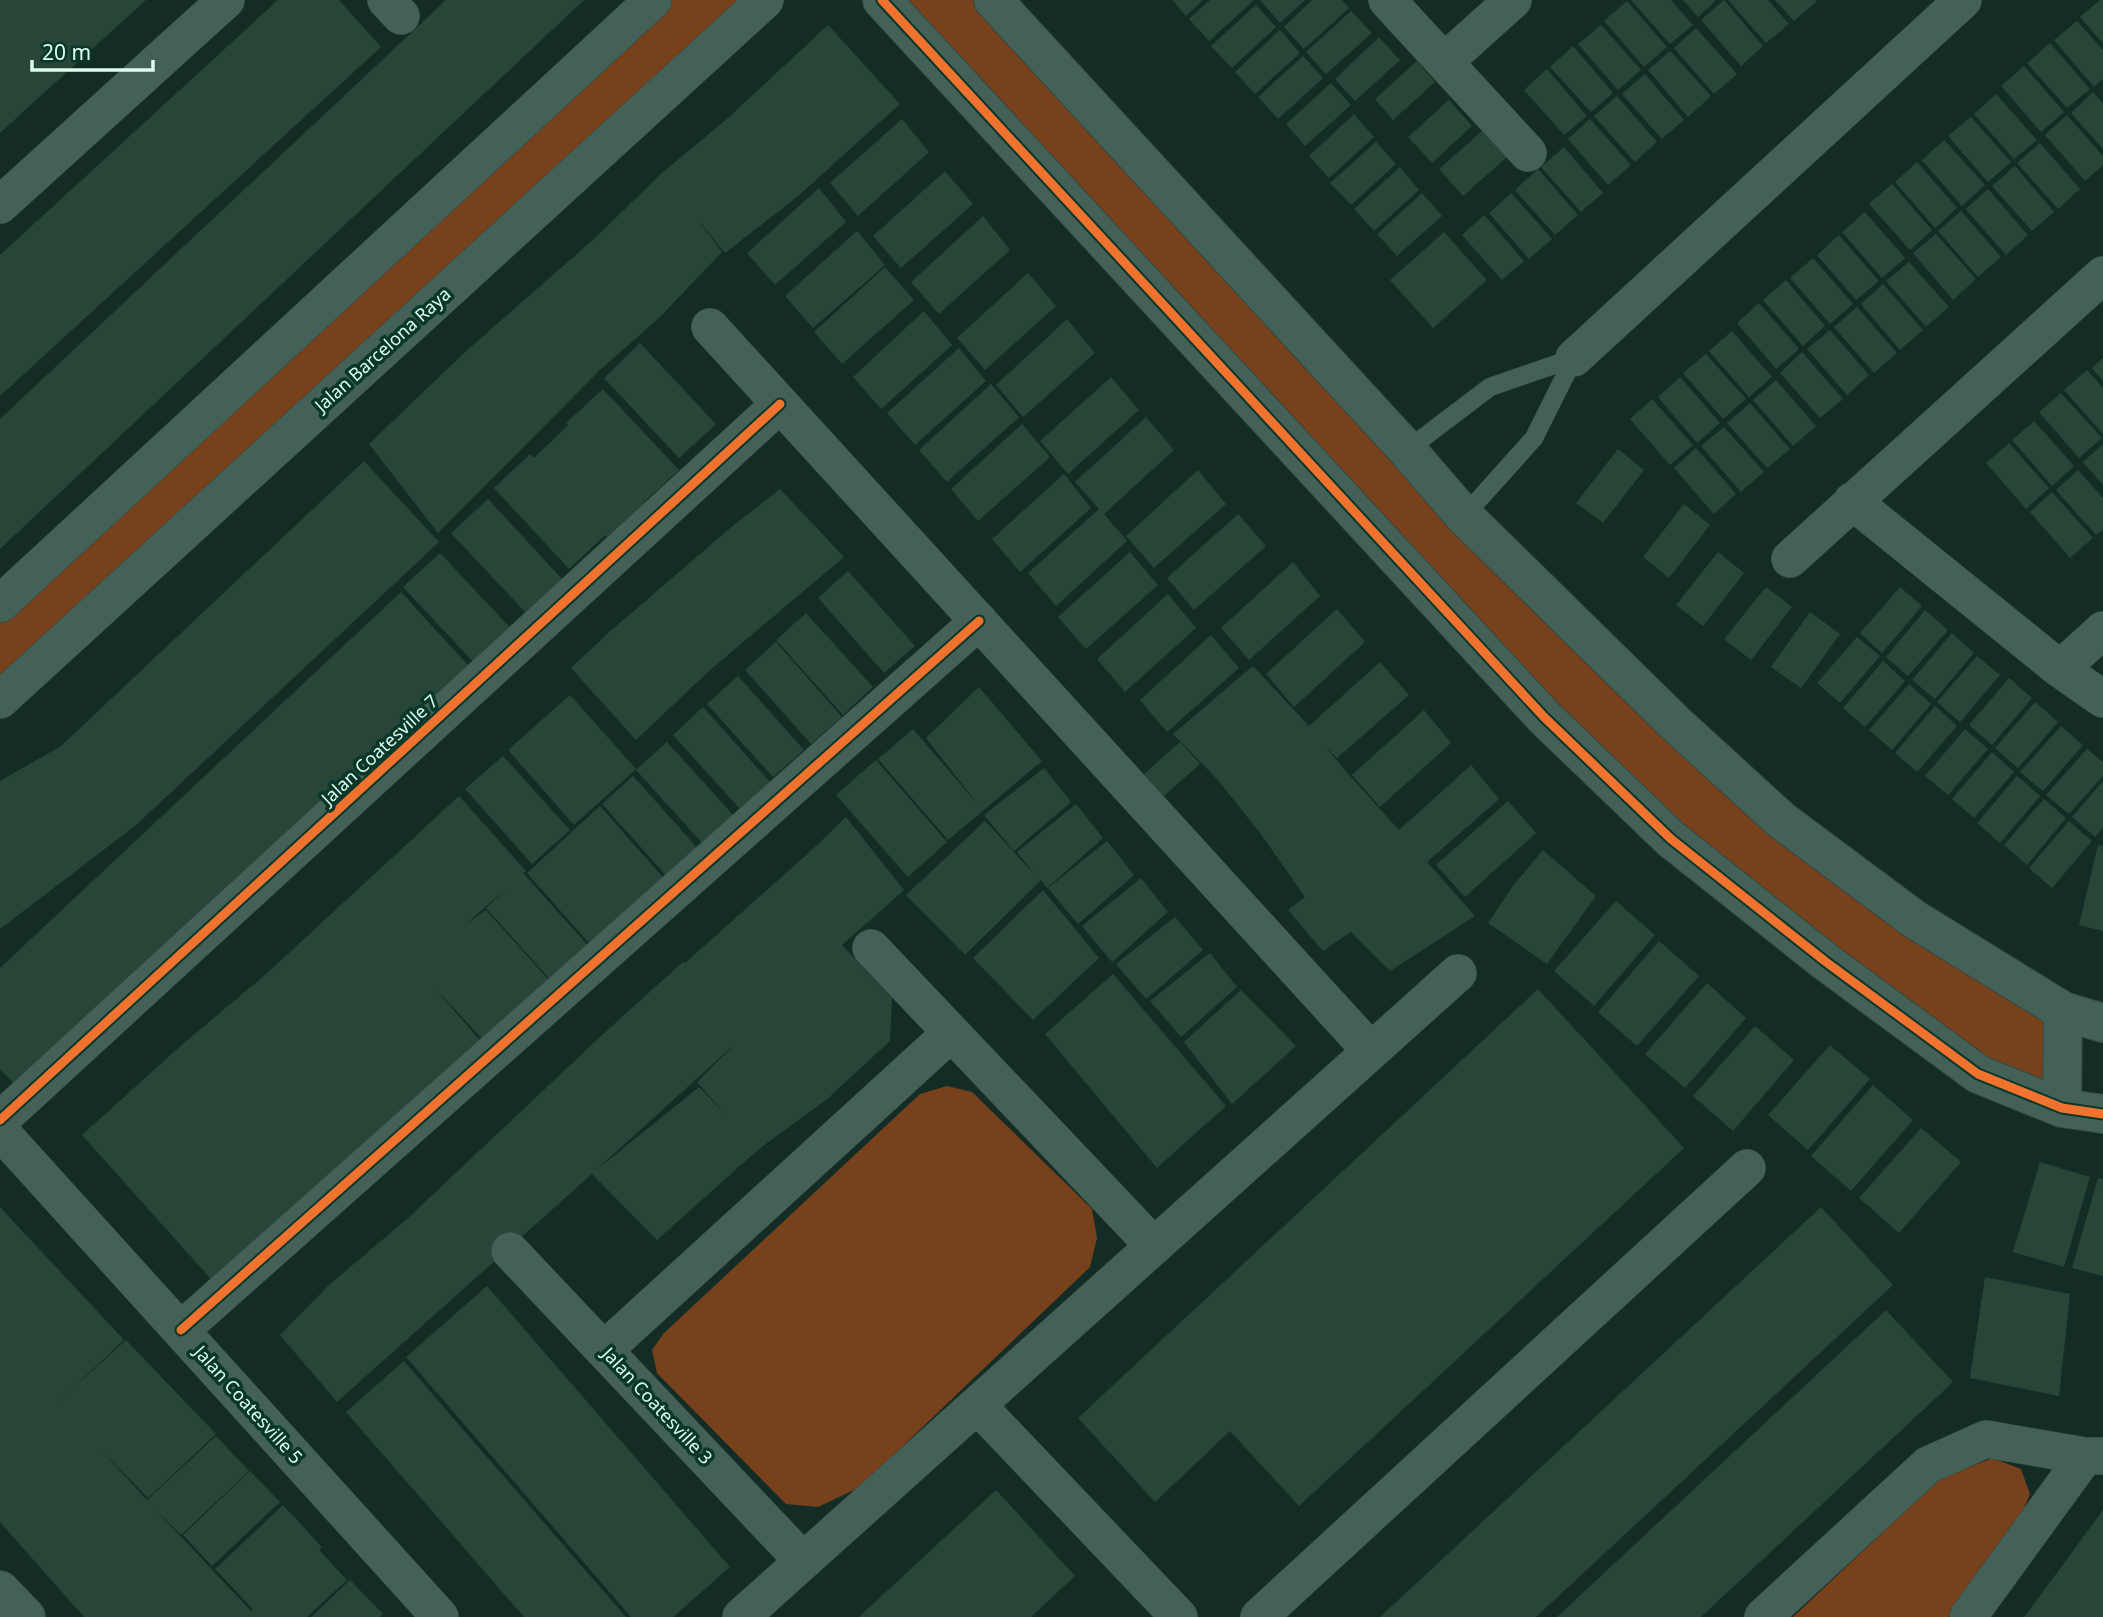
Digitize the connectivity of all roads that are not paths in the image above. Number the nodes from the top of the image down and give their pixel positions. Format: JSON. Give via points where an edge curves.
{"nodes":[{"id":1,"x":226,"y":0,"type":"edge"},
{"id":2,"x":653,"y":0,"type":"edge"},
{"id":3,"x":765,"y":0,"type":"edge"},
{"id":4,"x":882,"y":0,"type":"edge"},
{"id":5,"x":993,"y":0,"type":"edge"},
{"id":6,"x":1387,"y":0,"type":"edge"},
{"id":7,"x":1513,"y":0,"type":"edge"},
{"id":8,"x":1963,"y":0,"type":"edge"},
{"id":9,"x":1444,"y":62,"type":"junction"},
{"id":10,"x":1528,"y":153,"type":"dead end"},
{"id":11,"x":0,"y":205,"type":"edge"},
{"id":12,"x":2103,"y":275,"type":"edge"},
{"id":13,"x":710,"y":327,"type":"dead end"},
{"id":14,"x":1574,"y":358,"type":"junction"},
{"id":15,"x":780,"y":404,"type":"junction"},
{"id":16,"x":1407,"y":450,"type":"junction"},
{"id":17,"x":1852,"y":502,"type":"junction"},
{"id":18,"x":1464,"y":516,"type":"junction"},
{"id":19,"x":1790,"y":559,"type":"dead end"},
{"id":20,"x":0,"y":604,"type":"edge"},
{"id":21,"x":979,"y":621,"type":"junction"},
{"id":22,"x":2103,"y":630,"type":"edge"},
{"id":23,"x":2060,"y":669,"type":"junction"},
{"id":24,"x":2103,"y":699,"type":"edge"},
{"id":25,"x":0,"y":700,"type":"edge"},
{"id":26,"x":871,"y":948,"type":"dead end"},
{"id":27,"x":1458,"y":973,"type":"dead end"},
{"id":28,"x":2063,"y":1011,"type":"junction"},
{"id":29,"x":2103,"y":1023,"type":"edge"},
{"id":30,"x":951,"y":1033,"type":"junction"},
{"id":31,"x":1371,"y":1051,"type":"junction"},
{"id":32,"x":2062,"y":1108,"type":"junction"},
{"id":33,"x":2103,"y":1114,"type":"edge"},
{"id":34,"x":0,"y":1120,"type":"edge"},
{"id":35,"x":0,"y":1131,"type":"edge"},
{"id":36,"x":1747,"y":1168,"type":"dead end"},
{"id":37,"x":1154,"y":1245,"type":"junction"},
{"id":38,"x":510,"y":1251,"type":"dead end"},
{"id":39,"x":181,"y":1330,"type":"junction"},
{"id":40,"x":604,"y":1350,"type":"junction"},
{"id":41,"x":977,"y":1405,"type":"junction"},
{"id":42,"x":2094,"y":1456,"type":"edge"},
{"id":43,"x":803,"y":1561,"type":"junction"},
{"id":44,"x":0,"y":1590,"type":"edge"},
{"id":45,"x":26,"y":1617,"type":"edge"},
{"id":46,"x":440,"y":1617,"type":"edge"},
{"id":47,"x":741,"y":1617,"type":"edge"},
{"id":48,"x":1179,"y":1617,"type":"edge"},
{"id":49,"x":1259,"y":1617,"type":"edge"},
{"id":50,"x":1763,"y":1617,"type":"edge"},
{"id":51,"x":1968,"y":1617,"type":"edge"}],
"edges":[{"from":1,"to":11,"type":"street"},
{"from":2,"to":20,"type":"street"},
{"from":3,"to":25,"type":"street","name":"Jalan Barcelona Raya"},
{"from":4,"to":32,"type":"street","via":[[1544,717],[1671,838],[1825,962],[1978,1074]]},
{"from":5,"to":16,"type":"street"},
{"from":6,"to":9,"type":"street"},
{"from":7,"to":9,"type":"street"},
{"from":8,"to":14,"type":"street"},
{"from":9,"to":10,"type":"street"},
{"from":12,"to":17,"type":"street"},
{"from":13,"to":15,"type":"street"},
{"from":14,"to":16,"type":"lane","via":[[1490,387]]},
{"from":14,"to":18,"type":"lane","via":[[1534,438]]},
{"from":15,"to":21,"type":"street"},
{"from":15,"to":34,"type":"street","name":"Jalan Coatesville 7"},
{"from":16,"to":18,"type":"street"},
{"from":17,"to":19,"type":"street"},
{"from":17,"to":23,"type":"street"},
{"from":18,"to":28,"type":"street","via":[[1781,820],[1913,919]]},
{"from":21,"to":31,"type":"street"},
{"from":21,"to":39,"type":"street"},
{"from":22,"to":23,"type":"street"},
{"from":23,"to":24,"type":"street"},
{"from":26,"to":30,"type":"street"},
{"from":27,"to":31,"type":"street"},
{"from":28,"to":29,"type":"street"},
{"from":28,"to":32,"type":"street"},
{"from":30,"to":37,"type":"street"},
{"from":30,"to":40,"type":"street"},
{"from":31,"to":37,"type":"street"},
{"from":32,"to":33,"type":"street"},
{"from":35,"to":39,"type":"street","name":"Jalan Coatesville 5"},
{"from":36,"to":49,"type":"street"},
{"from":37,"to":41,"type":"street"},
{"from":38,"to":40,"type":"street","name":"Jalan Coatesville 3"},
{"from":39,"to":46,"type":"street","name":"Jalan Coatesville 5"},
{"from":40,"to":43,"type":"street","name":"Jalan Coatesville 3"},
{"from":41,"to":43,"type":"street"},
{"from":41,"to":48,"type":"street"},
{"from":42,"to":50,"type":"street","via":[[1986,1439],[1928,1465]]},
{"from":42,"to":51,"type":"street"},
{"from":43,"to":47,"type":"street"},
{"from":44,"to":45,"type":"street"}]}
